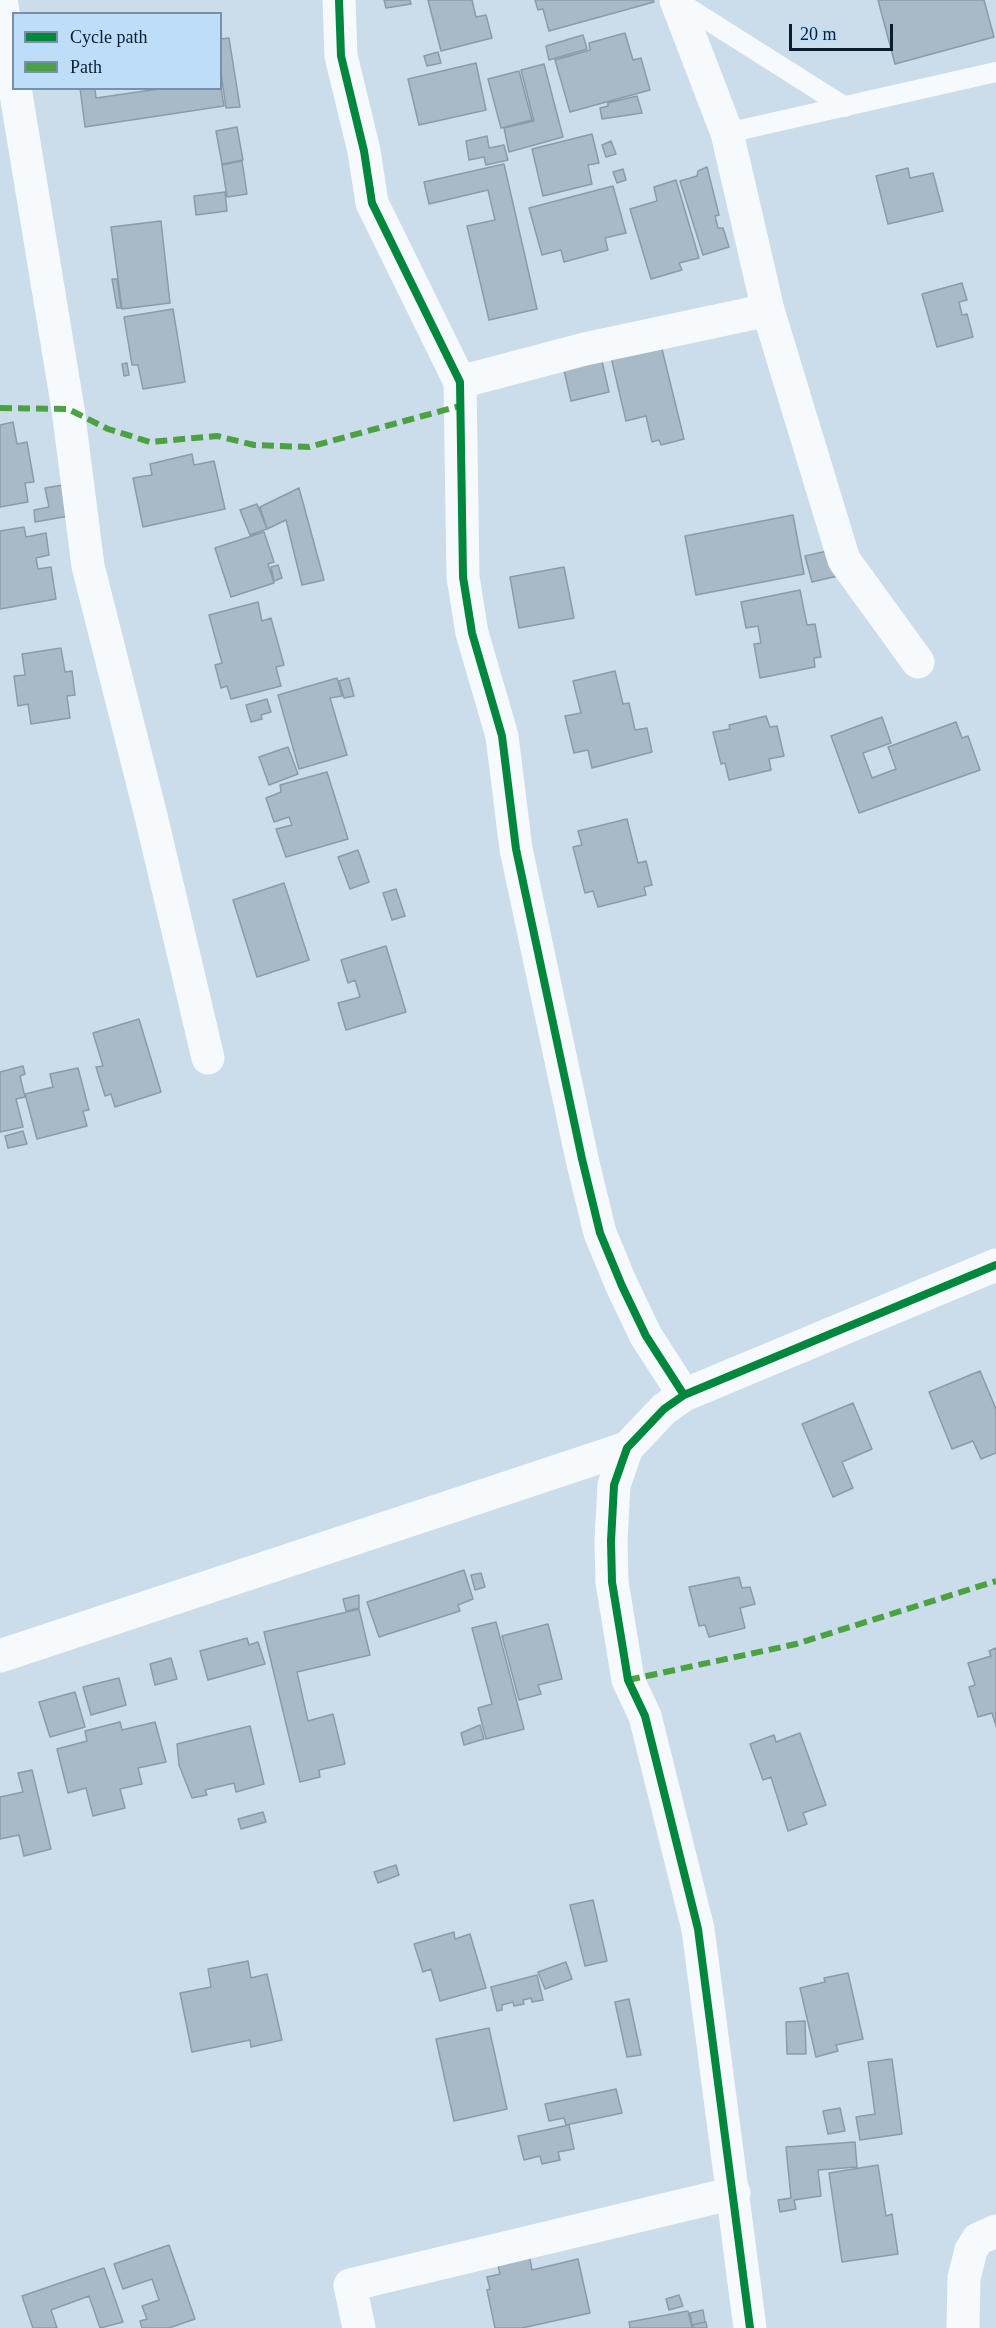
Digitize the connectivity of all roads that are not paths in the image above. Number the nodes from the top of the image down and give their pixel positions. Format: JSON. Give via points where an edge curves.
{"nodes":[{"id":1,"x":1,"y":0,"type":"edge"},
{"id":2,"x":339,"y":0,"type":"edge"},
{"id":3,"x":676,"y":0,"type":"edge"},
{"id":4,"x":12,"y":66,"type":"edge"},
{"id":5,"x":996,"y":72,"type":"edge"},
{"id":6,"x":15,"y":90,"type":"edge"},
{"id":7,"x":845,"y":107,"type":"junction"},
{"id":8,"x":727,"y":134,"type":"junction"},
{"id":9,"x":768,"y":310,"type":"junction"},
{"id":10,"x":460,"y":382,"type":"junction"},
{"id":11,"x":918,"y":662,"type":"dead end"},
{"id":12,"x":207,"y":1058,"type":"dead end"},
{"id":13,"x":996,"y":1265,"type":"edge"},
{"id":14,"x":684,"y":1395,"type":"junction"},
{"id":15,"x":627,"y":1448,"type":"junction"},
{"id":16,"x":0,"y":1656,"type":"edge"},
{"id":17,"x":734,"y":2193,"type":"junction"},
{"id":18,"x":996,"y":2231,"type":"edge"},
{"id":19,"x":359,"y":2328,"type":"edge"},
{"id":20,"x":750,"y":2328,"type":"edge"},
{"id":21,"x":963,"y":2328,"type":"edge"}],
"edges":[{"from":1,"to":4,"type":"street"},
{"from":2,"to":10,"type":"street","via":[[341,56],[372,203]]},
{"from":3,"to":7,"type":"lane"},
{"from":3,"to":8,"type":"street"},
{"from":5,"to":7,"type":"lane"},
{"from":6,"to":12,"type":"street","via":[[68,409],[87,566]]},
{"from":7,"to":8,"type":"lane"},
{"from":8,"to":9,"type":"street"},
{"from":9,"to":10,"type":"street","via":[[585,349]]},
{"from":9,"to":11,"type":"street","via":[[844,560]]},
{"from":10,"to":14,"type":"street","via":[[463,578],[472,633],[502,736],[516,849],[563,1080],[600,1233],[646,1336]]},
{"from":13,"to":14,"type":"street"},
{"from":14,"to":15,"type":"street","via":[[664,1409]]},
{"from":15,"to":16,"type":"street"},
{"from":15,"to":17,"type":"street","via":[[614,1485],[612,1582],[628,1680],[645,1716],[698,1929]]},
{"from":17,"to":19,"type":"street","via":[[350,2285]]},
{"from":17,"to":20,"type":"street"},
{"from":18,"to":21,"type":"street","via":[[978,2239],[971,2250],[963,2286]]}]}
